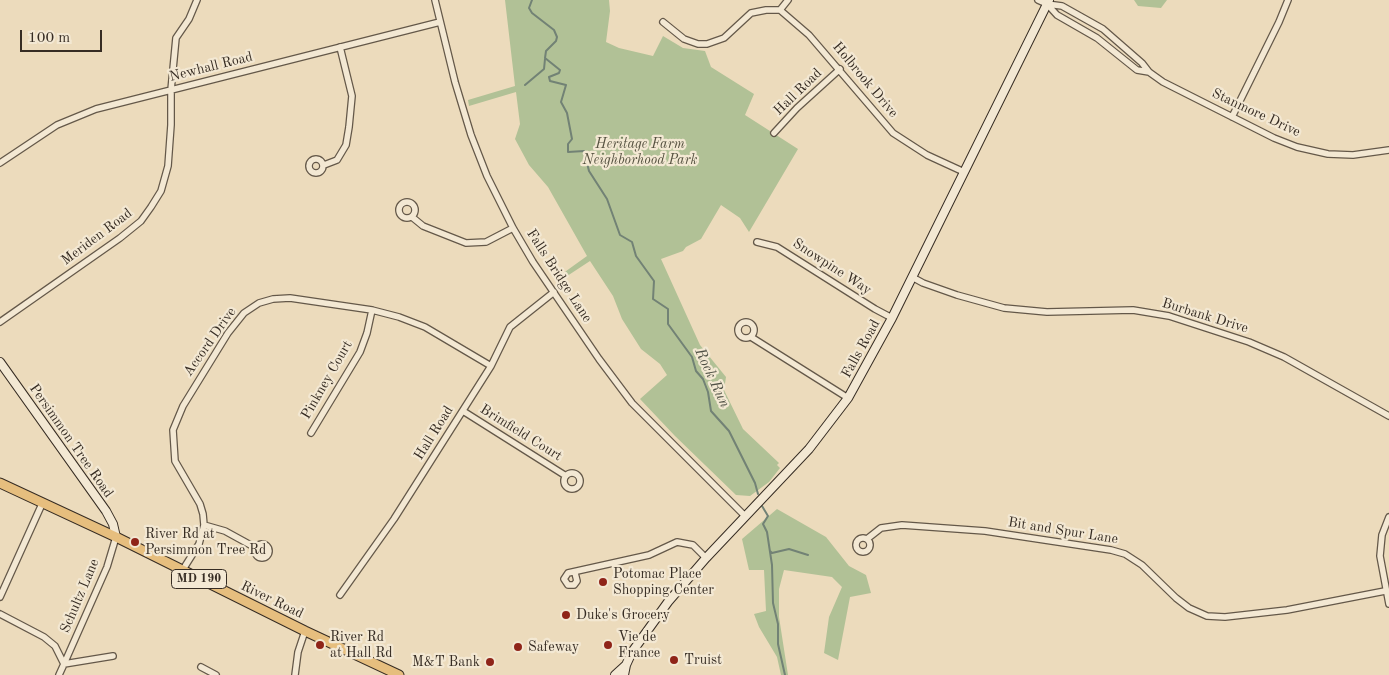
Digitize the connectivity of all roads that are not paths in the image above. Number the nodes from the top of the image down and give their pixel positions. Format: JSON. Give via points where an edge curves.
{"nodes":[{"id":1,"x":197,"y":0,"type":"edge"},
{"id":2,"x":435,"y":0,"type":"edge"},
{"id":3,"x":788,"y":0,"type":"edge"},
{"id":4,"x":1038,"y":0,"type":"edge"},
{"id":5,"x":1288,"y":0,"type":"edge"},
{"id":6,"x":1048,"y":2,"type":"edge"},
{"id":7,"x":780,"y":10,"type":"junction"},
{"id":8,"x":440,"y":22,"type":"junction"},
{"id":9,"x":663,"y":22,"type":"dead end"},
{"id":10,"x":340,"y":47,"type":"junction"},
{"id":11,"x":840,"y":69,"type":"junction"},
{"id":12,"x":1149,"y":72,"type":"junction"},
{"id":13,"x":171,"y":90,"type":"junction"},
{"id":14,"x":1232,"y":117,"type":"junction"},
{"id":15,"x":774,"y":133,"type":"dead end"},
{"id":16,"x":1389,"y":150,"type":"edge"},
{"id":17,"x":0,"y":163,"type":"edge"},
{"id":18,"x":324,"y":165,"type":"dead end"},
{"id":19,"x":964,"y":172,"type":"junction"},
{"id":20,"x":412,"y":217,"type":"dead end"},
{"id":21,"x":513,"y":228,"type":"junction"},
{"id":22,"x":757,"y":242,"type":"dead end"},
{"id":23,"x":912,"y":277,"type":"junction"},
{"id":24,"x":554,"y":292,"type":"junction"},
{"id":25,"x":372,"y":310,"type":"junction"},
{"id":26,"x":892,"y":318,"type":"junction"},
{"id":27,"x":0,"y":322,"type":"edge"},
{"id":28,"x":751,"y":337,"type":"dead end"},
{"id":29,"x":0,"y":362,"type":"edge"},
{"id":30,"x":491,"y":366,"type":"junction"},
{"id":31,"x":848,"y":398,"type":"junction"},
{"id":32,"x":463,"y":410,"type":"junction"},
{"id":33,"x":1389,"y":416,"type":"edge"},
{"id":34,"x":311,"y":433,"type":"dead end"},
{"id":35,"x":566,"y":476,"type":"dead end"},
{"id":36,"x":0,"y":483,"type":"edge"},
{"id":37,"x":42,"y":504,"type":"junction"},
{"id":38,"x":745,"y":516,"type":"junction"},
{"id":39,"x":1389,"y":517,"type":"edge"},
{"id":40,"x":204,"y":525,"type":"junction"},
{"id":41,"x":116,"y":536,"type":"junction"},
{"id":42,"x":867,"y":539,"type":"dead end"},
{"id":43,"x":256,"y":548,"type":"dead end"},
{"id":44,"x":706,"y":558,"type":"junction"},
{"id":45,"x":182,"y":571,"type":"junction"},
{"id":46,"x":575,"y":573,"type":"dead end"},
{"id":47,"x":1385,"y":591,"type":"junction"},
{"id":48,"x":340,"y":595,"type":"dead end"},
{"id":49,"x":0,"y":597,"type":"edge"},
{"id":50,"x":1389,"y":604,"type":"edge"},
{"id":51,"x":0,"y":614,"type":"edge"},
{"id":52,"x":305,"y":631,"type":"junction"},
{"id":53,"x":113,"y":656,"type":"dead end"},
{"id":54,"x":64,"y":664,"type":"junction"},
{"id":55,"x":626,"y":665,"type":"junction"},
{"id":56,"x":201,"y":667,"type":"dead end"},
{"id":57,"x":59,"y":675,"type":"edge"},
{"id":58,"x":216,"y":675,"type":"edge"},
{"id":59,"x":295,"y":675,"type":"edge"},
{"id":60,"x":399,"y":675,"type":"edge"},
{"id":61,"x":615,"y":675,"type":"edge"},
{"id":62,"x":624,"y":675,"type":"edge"}],
"edges":[{"from":1,"to":13,"type":"street","name":"Meriden Road","via":[[176,38]]},
{"from":2,"to":8,"type":"street","name":"Falls Bridge Lane"},
{"from":3,"to":7,"type":"street"},
{"from":4,"to":6,"type":"street"},
{"from":5,"to":14,"type":"street"},
{"from":6,"to":12,"type":"street","name":"Stanmore Drive","via":[[1062,6],[1102,29]]},
{"from":6,"to":12,"type":"street","name":"Stanmore Drive","via":[[1057,15],[1097,38],[1137,70]]},
{"from":6,"to":19,"type":"main road","name":"Falls Road"},
{"from":7,"to":9,"type":"street","via":[[751,13],[724,38],[707,44],[684,39]]},
{"from":7,"to":11,"type":"street","name":"Holbrook Drive","via":[[810,35]]},
{"from":8,"to":10,"type":"street","name":"Newhall Road"},
{"from":8,"to":21,"type":"street","name":"Falls Bridge Lane","via":[[471,136]]},
{"from":10,"to":13,"type":"street","name":"Newhall Road"},
{"from":10,"to":18,"type":"street","via":[[352,96],[349,127],[346,145],[337,160]]},
{"from":11,"to":15,"type":"street","name":"Hall Road"},
{"from":11,"to":19,"type":"street","name":"Holbrook Drive","via":[[893,133]]},
{"from":12,"to":14,"type":"street","name":"Stanmore Drive"},
{"from":13,"to":17,"type":"street","name":"Newhall Road","via":[[75,117],[57,125]]},
{"from":13,"to":27,"type":"street","name":"Meriden Road","via":[[168,166],[161,190],[141,221]]},
{"from":14,"to":16,"type":"street","name":"Stanmore Drive","via":[[1274,138],[1326,154],[1353,155]]},
{"from":19,"to":23,"type":"main road","name":"Falls Road"},
{"from":20,"to":21,"type":"street","via":[[422,226],[466,243],[486,242]]},
{"from":21,"to":24,"type":"street","name":"Falls Bridge Lane"},
{"from":22,"to":26,"type":"street","name":"Snowpine Way","via":[[777,247]]},
{"from":23,"to":26,"type":"main road","name":"Falls Road"},
{"from":23,"to":33,"type":"street","name":"Burbank Drive","via":[[957,296],[1004,308],[1047,312],[1133,310],[1169,316],[1284,357]]},
{"from":24,"to":30,"type":"street","name":"Hall Road","via":[[510,327]]},
{"from":24,"to":38,"type":"street","name":"Falls Bridge Lane","via":[[598,359],[632,403]]},
{"from":25,"to":30,"type":"street","name":"Accord Drive","via":[[425,327]]},
{"from":25,"to":34,"type":"street","name":"Pinkney Court","via":[[360,352]]},
{"from":25,"to":40,"type":"street","name":"Accord Drive","via":[[290,298],[273,299],[244,313],[228,333],[183,406],[173,430],[175,461],[200,504]]},
{"from":26,"to":31,"type":"main road","name":"Falls Road"},
{"from":28,"to":31,"type":"street"},
{"from":29,"to":41,"type":"main road","name":"Persimmon Tree Road","via":[[106,511],[114,524]]},
{"from":30,"to":32,"type":"street","name":"Hall Road"},
{"from":31,"to":38,"type":"main road","name":"Falls Road","via":[[809,449]]},
{"from":32,"to":35,"type":"street","name":"Brimfield Court"},
{"from":32,"to":48,"type":"street","name":"Hall Road","via":[[394,520]]},
{"from":36,"to":37,"type":"main road","name":"River Road","number":"MD 190"},
{"from":37,"to":41,"type":"main road","name":"River Road","number":"MD 190"},
{"from":37,"to":49,"type":"street"},
{"from":38,"to":44,"type":"main road","name":"Falls Road"},
{"from":39,"to":47,"type":"street","via":[[1382,535],[1380,556]]},
{"from":40,"to":43,"type":"street","via":[[226,531]]},
{"from":40,"to":45,"type":"street","via":[[199,544]]},
{"from":41,"to":45,"type":"main road","name":"River Road","number":"MD 190"},
{"from":41,"to":54,"type":"street","name":"Schultz Lane","via":[[107,567]]},
{"from":42,"to":47,"type":"street","name":"Bit and Spur Lane","via":[[882,528],[902,525],[982,530],[1112,550],[1126,554],[1142,565],[1176,598],[1207,616],[1286,610]]},
{"from":44,"to":46,"type":"street","via":[[693,545],[678,542],[649,555]]},
{"from":44,"to":55,"type":"main road","name":"Falls Road","via":[[668,602]]},
{"from":45,"to":52,"type":"main road","name":"River Road","number":"MD 190"},
{"from":47,"to":50,"type":"street"},
{"from":51,"to":54,"type":"street","via":[[44,636],[55,646]]},
{"from":52,"to":59,"type":"street"},
{"from":52,"to":60,"type":"main road","name":"River Road","number":"MD 190"},
{"from":53,"to":54,"type":"street"},
{"from":54,"to":57,"type":"street","name":"Schultz Lane"},
{"from":55,"to":61,"type":"main road","name":"Falls Road"},
{"from":55,"to":62,"type":"main road","name":"Falls Road"},
{"from":56,"to":58,"type":"street"}]}
